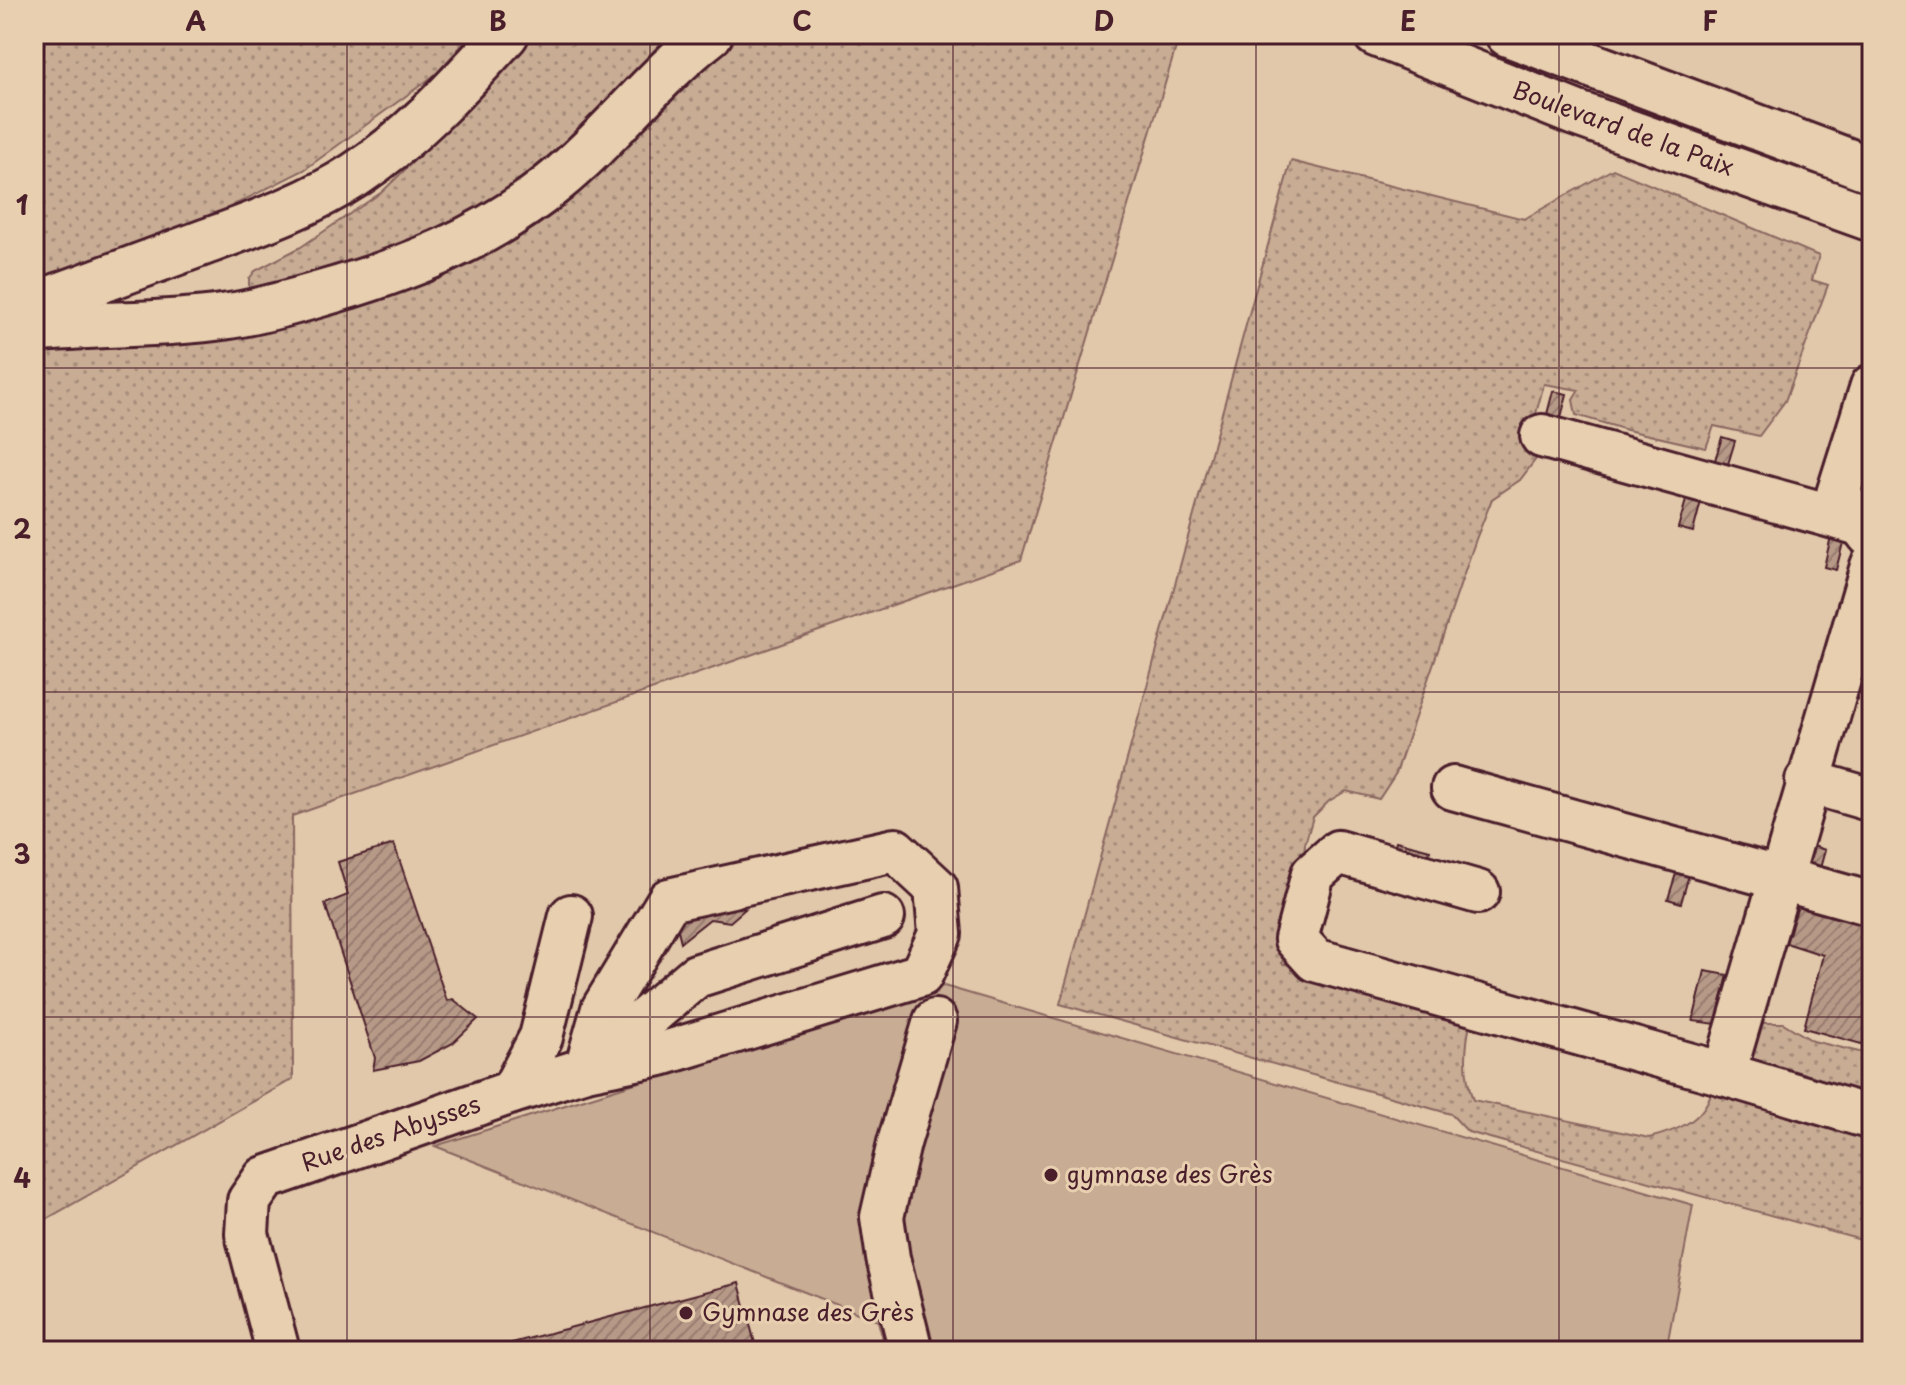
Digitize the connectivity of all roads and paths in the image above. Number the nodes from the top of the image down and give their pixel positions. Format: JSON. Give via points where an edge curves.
{"nodes":[{"id":1,"x":506,"y":34,"type":"edge"},
{"id":2,"x":710,"y":34,"type":"edge"},
{"id":3,"x":1376,"y":34,"type":"edge"},
{"id":4,"x":1508,"y":34,"type":"edge"},
{"id":5,"x":1872,"y":170,"type":"edge"},
{"id":6,"x":1872,"y":219,"type":"edge"},
{"id":7,"x":34,"y":305,"type":"edge"},
{"id":8,"x":34,"y":330,"type":"edge"},
{"id":9,"x":1870,"y":403,"type":"edge"},
{"id":10,"x":1542,"y":436,"type":"dead end"},
{"id":11,"x":1866,"y":532,"type":"edge"},
{"id":12,"x":1869,"y":587,"type":"edge"},
{"id":13,"x":1807,"y":781,"type":"junction"},
{"id":14,"x":1453,"y":788,"type":"dead end"},
{"id":15,"x":1872,"y":800,"type":"edge"},
{"id":16,"x":1780,"y":879,"type":"junction"},
{"id":17,"x":1478,"y":892,"type":"dead end"},
{"id":18,"x":1872,"y":904,"type":"edge"},
{"id":19,"x":571,"y":916,"type":"dead end"},
{"id":20,"x":883,"y":917,"type":"dead end"},
{"id":21,"x":935,"y":1021,"type":"dead end"},
{"id":22,"x":586,"y":1069,"type":"junction"},
{"id":23,"x":1724,"y":1074,"type":"junction"},
{"id":24,"x":512,"y":1092,"type":"junction"},
{"id":25,"x":1872,"y":1118,"type":"edge"},
{"id":26,"x":278,"y":1351,"type":"edge"},
{"id":27,"x":911,"y":1351,"type":"edge"}],
"edges":[{"from":1,"to":7,"type":"main road","via":[[444,102],[355,175],[271,218]]},
{"from":2,"to":8,"type":"main road","via":[[654,81],[557,181],[482,232],[437,255],[333,291],[223,317]]},
{"from":3,"to":6,"type":"main road","name":"Boulevard de la Paix","via":[[1575,113]]},
{"from":4,"to":5,"type":"main road"},
{"from":9,"to":11,"type":"street","via":[[1838,494]]},
{"from":10,"to":11,"type":"street"},
{"from":12,"to":13,"type":"street"},
{"from":13,"to":15,"type":"street"},
{"from":13,"to":16,"type":"street"},
{"from":14,"to":16,"type":"street"},
{"from":16,"to":18,"type":"street"},
{"from":16,"to":23,"type":"street"},
{"from":17,"to":23,"type":"street","via":[[1338,852],[1313,874],[1296,939],[1315,960]]},
{"from":19,"to":24,"type":"street","name":"Rue des Abysses","via":[[541,1037]]},
{"from":20,"to":22,"type":"street","via":[[696,976]]},
{"from":21,"to":27,"type":"street","via":[[882,1217]]},
{"from":22,"to":22,"type":"street","via":[[661,1054],[921,975],[940,934],[936,888],[895,850],[669,900],[603,1009]]},
{"from":22,"to":24,"type":"street"},
{"from":23,"to":25,"type":"street"},
{"from":24,"to":26,"type":"street","name":"Rue des Abysses","via":[[265,1178],[249,1201],[247,1234]]}]}
